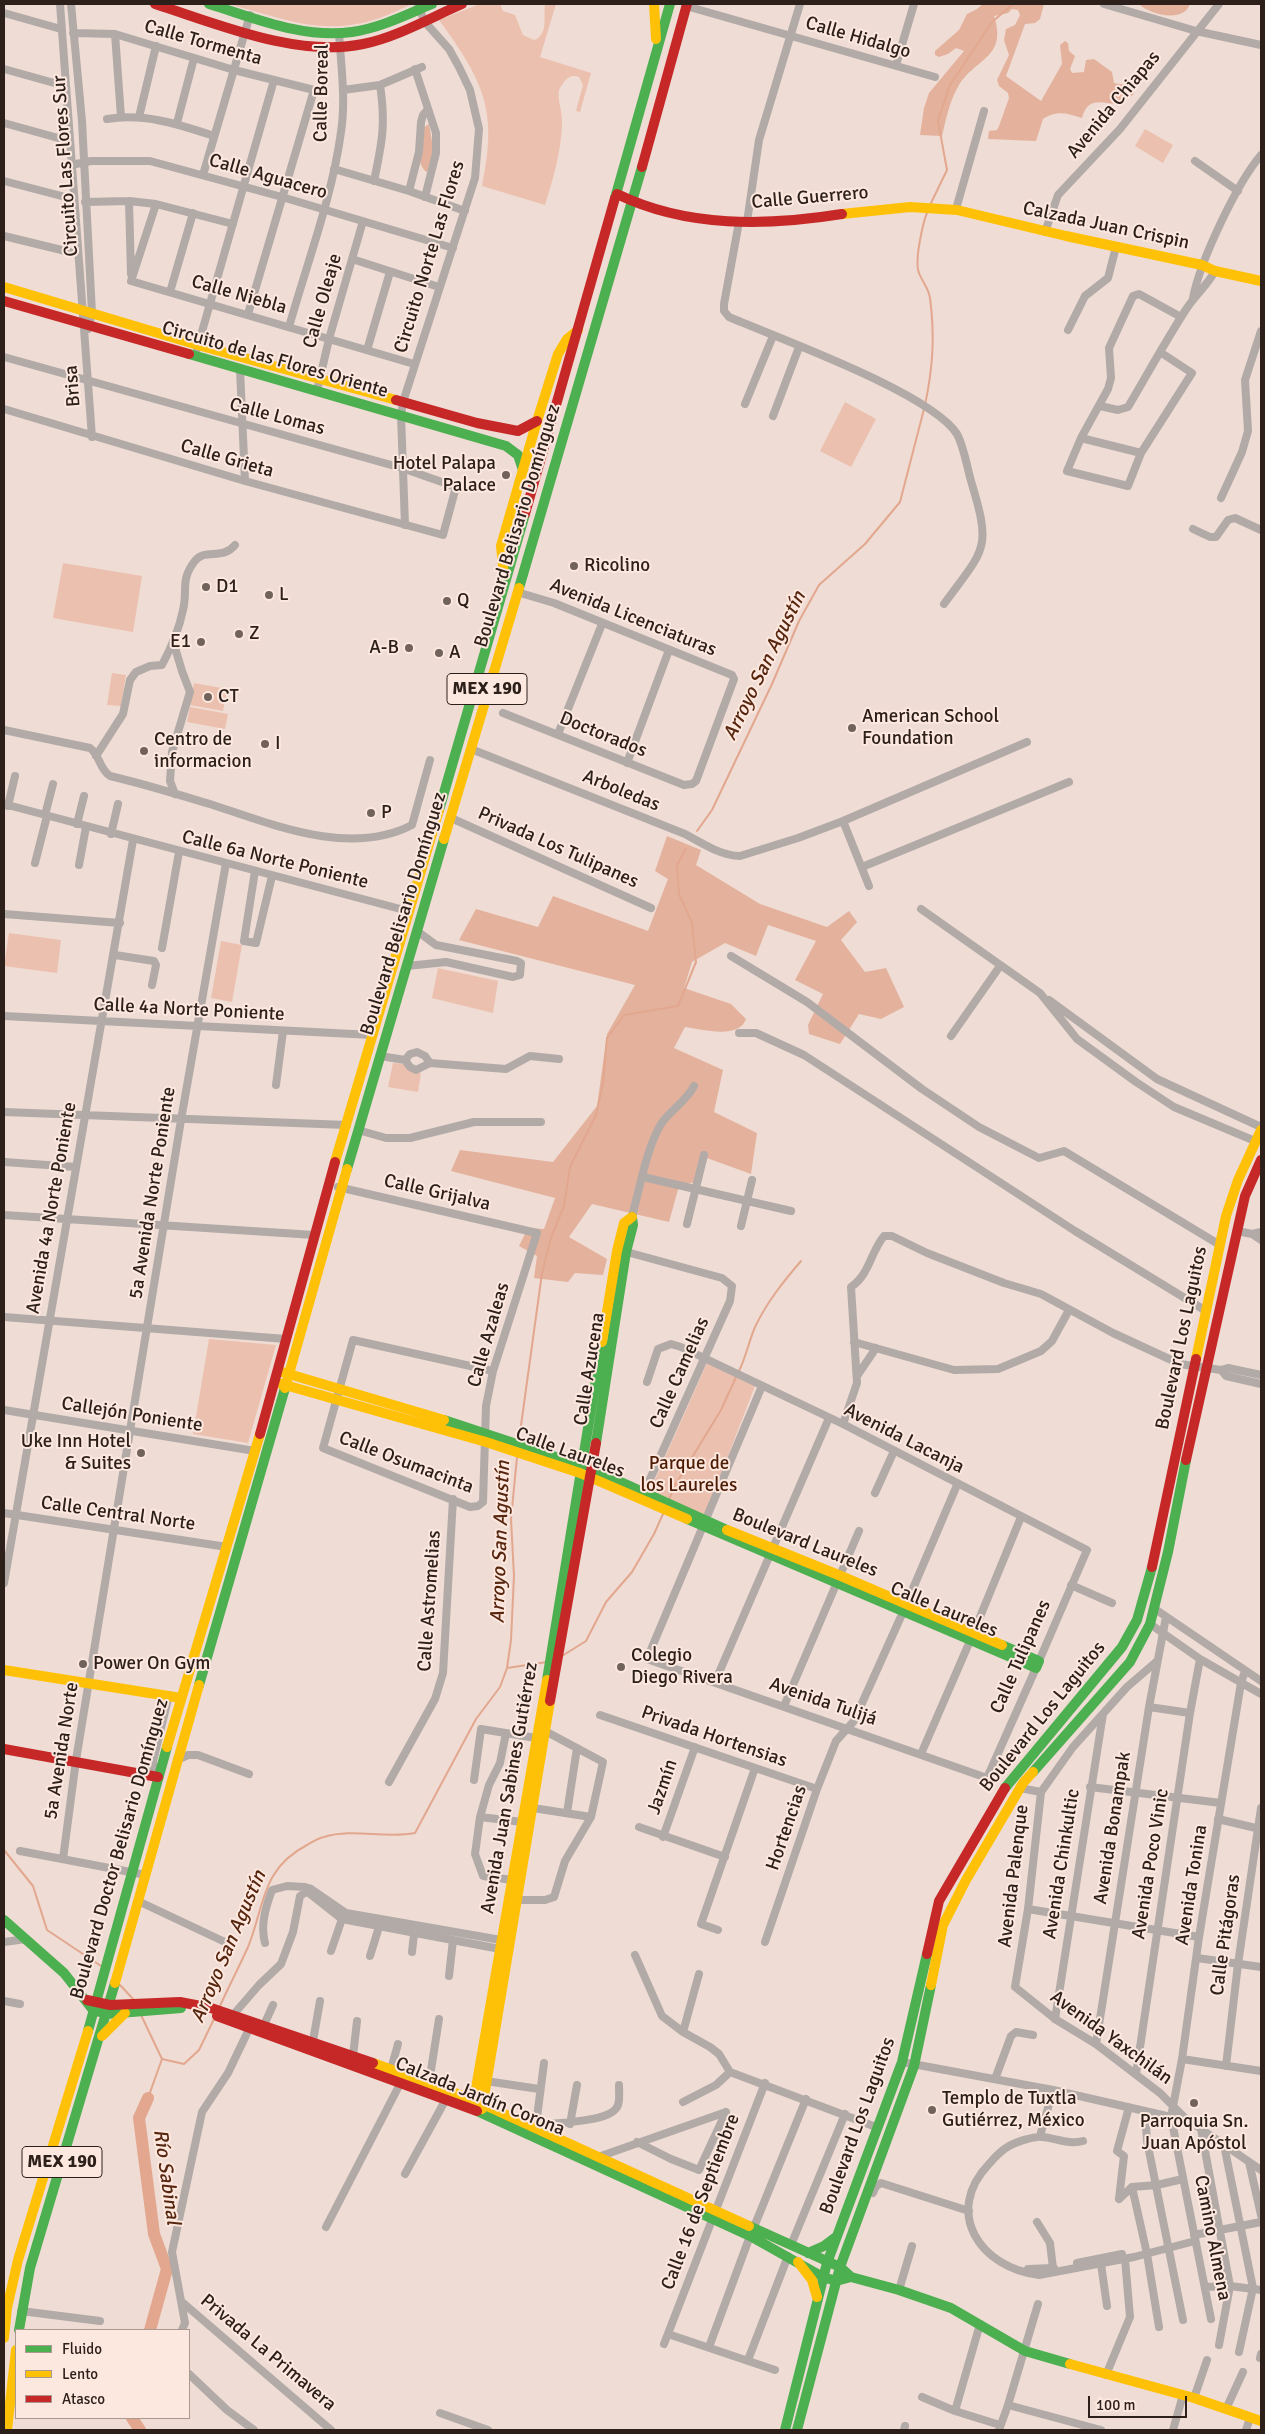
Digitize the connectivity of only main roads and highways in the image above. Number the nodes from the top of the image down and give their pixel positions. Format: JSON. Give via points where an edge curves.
{"nodes":[{"id":1,"x":156,"y":4,"type":"edge"},
{"id":2,"x":209,"y":4,"type":"edge"},
{"id":3,"x":432,"y":4,"type":"edge"},
{"id":4,"x":462,"y":4,"type":"edge"},
{"id":5,"x":654,"y":4,"type":"edge"},
{"id":6,"x":670,"y":4,"type":"edge"},
{"id":7,"x":687,"y":5,"type":"edge"},
{"id":8,"x":418,"y":7,"type":"edge"},
{"id":9,"x":655,"y":58,"type":"junction"},
{"id":10,"x":617,"y":194,"type":"junction"},
{"id":11,"x":631,"y":202,"type":"junction"},
{"id":12,"x":943,"y":208,"type":"joint"},
{"id":13,"x":1261,"y":282,"type":"edge"},
{"id":14,"x":4,"y":287,"type":"edge"},
{"id":15,"x":4,"y":301,"type":"edge"},
{"id":16,"x":578,"y":330,"type":"junction"},
{"id":17,"x":537,"y":421,"type":"junction"},
{"id":18,"x":523,"y":470,"type":"junction"},
{"id":19,"x":505,"y":582,"type":"junction"},
{"id":20,"x":515,"y":597,"type":"junction"},
{"id":21,"x":501,"y":598,"type":"junction"},
{"id":22,"x":1261,"y":1129,"type":"edge"},
{"id":23,"x":1261,"y":1160,"type":"edge"},
{"id":24,"x":632,"y":1217,"type":"road end"},
{"id":25,"x":621,"y":1251,"type":"junction"},
{"id":26,"x":278,"y":1371,"type":"junction"},
{"id":27,"x":289,"y":1374,"type":"junction"},
{"id":28,"x":274,"y":1382,"type":"junction"},
{"id":29,"x":285,"y":1386,"type":"junction"},
{"id":30,"x":338,"y":1394,"type":"junction"},
{"id":31,"x":527,"y":1452,"type":"joint"},
{"id":32,"x":581,"y":1469,"type":"junction"},
{"id":33,"x":592,"y":1473,"type":"junction"},
{"id":34,"x":561,"y":1621,"type":"junction"},
{"id":35,"x":1037,"y":1664,"type":"road end"},
{"id":36,"x":4,"y":1670,"type":"edge"},
{"id":37,"x":182,"y":1698,"type":"junction"},
{"id":38,"x":546,"y":1703,"type":"junction"},
{"id":39,"x":1076,"y":1703,"type":"junction"},
{"id":40,"x":1082,"y":1716,"type":"junction"},
{"id":41,"x":4,"y":1749,"type":"edge"},
{"id":42,"x":176,"y":1760,"type":"junction"},
{"id":43,"x":158,"y":1777,"type":"junction"},
{"id":44,"x":166,"y":1800,"type":"junction"},
{"id":45,"x":524,"y":1834,"type":"junction"},
{"id":46,"x":512,"y":1900,"type":"junction"},
{"id":47,"x":4,"y":1920,"type":"edge"},
{"id":48,"x":500,"y":1977,"type":"junction"},
{"id":49,"x":93,"y":2001,"type":"junction"},
{"id":50,"x":110,"y":2005,"type":"junction"},
{"id":51,"x":128,"y":2009,"type":"junction"},
{"id":52,"x":226,"y":2015,"type":"junction"},
{"id":53,"x":99,"y":2039,"type":"junction"},
{"id":54,"x":478,"y":2107,"type":"junction"},
{"id":55,"x":647,"y":2183,"type":"junction"},
{"id":56,"x":836,"y":2237,"type":"junction"},
{"id":57,"x":790,"y":2250,"type":"junction"},
{"id":58,"x":808,"y":2254,"type":"junction"},
{"id":59,"x":798,"y":2262,"type":"junction"},
{"id":60,"x":827,"y":2263,"type":"junction"},
{"id":61,"x":840,"y":2267,"type":"junction"},
{"id":62,"x":823,"y":2276,"type":"junction"},
{"id":63,"x":851,"y":2277,"type":"junction"},
{"id":64,"x":836,"y":2281,"type":"junction"},
{"id":65,"x":817,"y":2300,"type":"junction"},
{"id":66,"x":19,"y":2329,"type":"edge"},
{"id":67,"x":4,"y":2338,"type":"edge"},
{"id":68,"x":15,"y":2359,"type":"edge"},
{"id":69,"x":1261,"y":2421,"type":"edge"},
{"id":70,"x":7,"y":2430,"type":"edge"},
{"id":71,"x":786,"y":2430,"type":"edge"},
{"id":72,"x":797,"y":2430,"type":"edge"}],
"edges":[{"from":1,"to":4,"type":"main road","via":[[293,44],[340,46],[362,44]]},
{"from":2,"to":8,"type":"main road","via":[[298,29],[339,33],[365,30]]},
{"from":3,"to":8,"type":"main road"},
{"from":5,"to":9,"type":"main road"},
{"from":6,"to":9,"type":"main road","name":"Boulevard Belisario Domínguez","number":"MEX 190"},
{"from":7,"to":11,"type":"main road","name":"Boulevard Belisario Domínguez","number":"MEX 190"},
{"from":9,"to":10,"type":"main road","name":"Boulevard Belisario Domínguez","number":"MEX 190"},
{"from":10,"to":11,"type":"main road","name":"Calle Guerrero"},
{"from":10,"to":16,"type":"main road","name":"Boulevard Belisario Domínguez","number":"MEX 190"},
{"from":11,"to":12,"type":"main road","name":"Calle Guerrero","via":[[673,214],[742,222],[806,220],[922,206]]},
{"from":11,"to":20,"type":"main road","name":"Boulevard Belisario Domínguez","number":"MEX 190"},
{"from":12,"to":13,"type":"main road","name":"Calzada Juan Crispin","via":[[1202,265]]},
{"from":14,"to":17,"type":"main road","via":[[198,345],[510,431],[524,430]]},
{"from":15,"to":18,"type":"main road","name":"Circuito de las Flores Oriente","via":[[506,446],[518,455]]},
{"from":16,"to":17,"type":"main road","via":[[567,339],[558,354]]},
{"from":16,"to":19,"type":"main road","name":"Boulevard Belisario Domínguez","number":"MEX 190"},
{"from":17,"to":18,"type":"main road"},
{"from":18,"to":19,"type":"main road","via":[[501,546]]},
{"from":19,"to":21,"type":"main road","name":"Boulevard Belisario Domínguez","number":"MEX 190"},
{"from":20,"to":21,"type":"main road"},
{"from":20,"to":27,"type":"main road","name":"Boulevard Belisario Domínguez","number":"MEX 190"},
{"from":21,"to":26,"type":"main road","name":"Boulevard Belisario Domínguez","number":"MEX 190","via":[[314,1235]]},
{"from":22,"to":39,"type":"main road","name":"Boulevard Los Laguitos","via":[[1226,1216],[1147,1590],[1137,1620],[1122,1647]]},
{"from":23,"to":40,"type":"main road","name":"Boulevard Los Laguitos","via":[[1245,1196],[1155,1609],[1130,1662]]},
{"from":24,"to":25,"type":"main road","name":"Calle Azucena","via":[[624,1223]]},
{"from":25,"to":32,"type":"main road","name":"Avenida Juan Sabines Gutiérrez"},
{"from":25,"to":33,"type":"main road","name":"Calle Azucena"},
{"from":26,"to":27,"type":"main road","name":"Calle Laureles"},
{"from":26,"to":28,"type":"main road","name":"Boulevard Doctor Belisario Domínguez","number":"MEX 190"},
{"from":27,"to":29,"type":"main road","name":"Boulevard Doctor Belisario Domínguez","number":"MEX 190"},
{"from":27,"to":30,"type":"main road","name":"Calle Laureles"},
{"from":28,"to":29,"type":"main road","name":"Calle Laureles"},
{"from":28,"to":37,"type":"main road","name":"Boulevard Doctor Belisario Domínguez","number":"MEX 190"},
{"from":29,"to":30,"type":"main road","name":"Calle Laureles"},
{"from":29,"to":42,"type":"main road","name":"Boulevard Doctor Belisario Domínguez","number":"MEX 190"},
{"from":30,"to":31,"type":"main road","name":"Calle Laureles"},
{"from":31,"to":32,"type":"main road","name":"Boulevard Laureles"},
{"from":32,"to":33,"type":"main road","name":"Boulevard Laureles"},
{"from":32,"to":34,"type":"main road","name":"Avenida Juan Sabines Gutiérrez"},
{"from":33,"to":34,"type":"main road","name":"Calle Azucena"},
{"from":33,"to":35,"type":"main road","name":"Boulevard Laureles"},
{"from":34,"to":38,"type":"main road","name":"Avenida Juan Sabines Gutiérrez","via":[[549,1665]]},
{"from":34,"to":38,"type":"main road","via":[[559,1661]]},
{"from":36,"to":37,"type":"main road"},
{"from":37,"to":43,"type":"main road","name":"Boulevard Doctor Belisario Domínguez","number":"MEX 190"},
{"from":38,"to":45,"type":"main road","via":[[533,1808]]},
{"from":38,"to":45,"type":"main road","name":"Avenida Juan Sabines Gutiérrez","via":[[536,1738],[522,1822]]},
{"from":39,"to":40,"type":"main road"},
{"from":39,"to":56,"type":"main road","name":"Boulevard Los Laguitos","via":[[1006,1786],[939,1901],[902,2062]]},
{"from":40,"to":61,"type":"main road","name":"Boulevard Los Laguitos","via":[[1020,1788],[943,1925],[914,2066]]},
{"from":41,"to":43,"type":"main road"},
{"from":42,"to":43,"type":"main road"},
{"from":42,"to":44,"type":"main road","name":"Boulevard Doctor Belisario Domínguez","number":"MEX 190"},
{"from":43,"to":44,"type":"main road"},
{"from":43,"to":49,"type":"main road","name":"Boulevard Doctor Belisario Domínguez","number":"MEX 190"},
{"from":44,"to":50,"type":"main road","name":"Boulevard Doctor Belisario Domínguez","number":"MEX 190"},
{"from":45,"to":46,"type":"main road"},
{"from":45,"to":46,"type":"main road","name":"Avenida Juan Sabines Gutiérrez","via":[[512,1880]]},
{"from":46,"to":48,"type":"main road"},
{"from":46,"to":48,"type":"main road","name":"Avenida Juan Sabines Gutiérrez","via":[[501,1945]]},
{"from":47,"to":49,"type":"main road"},
{"from":48,"to":54,"type":"main road","name":"Avenida Juan Sabines Gutiérrez"},
{"from":48,"to":54,"type":"main road","via":[[486,2081]]},
{"from":49,"to":50,"type":"main road","name":"Calzada Jardín Corona"},
{"from":49,"to":67,"type":"main road","name":"Boulevard Doctor Belisario Domínguez","number":"MEX 190","via":[[18,2260]]},
{"from":50,"to":51,"type":"main road","name":"Calzada Jardín Corona"},
{"from":50,"to":53,"type":"main road","name":"Boulevard Doctor Belisario Domínguez","number":"MEX 190"},
{"from":51,"to":52,"type":"main road","name":"Calzada Jardín Corona","via":[[180,2002]]},
{"from":51,"to":53,"type":"main road"},
{"from":52,"to":54,"type":"main road","name":"Calzada Jardín Corona","via":[[391,2069]]},
{"from":52,"to":54,"type":"main road","name":"Calzada Jardín Corona","via":[[249,2029],[446,2099]]},
{"from":53,"to":66,"type":"main road","name":"Boulevard Doctor Belisario Domínguez","number":"MEX 190","via":[[39,2238]]},
{"from":54,"to":55,"type":"main road","name":"Calzada Jardín Corona"},
{"from":54,"to":55,"type":"main road","name":"Calzada Jardín Corona","via":[[534,2126],[601,2156]]},
{"from":55,"to":57,"type":"main road","name":"Calzada Jardín Corona"},
{"from":56,"to":58,"type":"main road"},
{"from":56,"to":60,"type":"main road","name":"Boulevard Los Laguitos"},
{"from":57,"to":58,"type":"main road","name":"Calzada Jardín Corona"},
{"from":57,"to":59,"type":"main road","name":"Calzada Jardín Corona"},
{"from":58,"to":60,"type":"main road","name":"Calzada Jardín Corona"},
{"from":59,"to":62,"type":"main road","name":"Calzada Jardín Corona"},
{"from":59,"to":65,"type":"main road","via":[[812,2280]]},
{"from":60,"to":61,"type":"main road","name":"Calzada Jardín Corona"},
{"from":60,"to":62,"type":"main road","name":"Boulevard Los Laguitos"},
{"from":61,"to":63,"type":"main road"},
{"from":61,"to":64,"type":"main road","name":"Boulevard Los Laguitos"},
{"from":62,"to":64,"type":"main road","name":"Calzada Jardín Corona"},
{"from":62,"to":65,"type":"main road","name":"Boulevard Los Laguitos"},
{"from":63,"to":64,"type":"main road"},
{"from":63,"to":69,"type":"main road","via":[[951,2308],[1025,2350],[1194,2398]]},
{"from":64,"to":72,"type":"main road","name":"Boulevard Los Laguitos"},
{"from":65,"to":71,"type":"main road","name":"Boulevard Los Laguitos"},
{"from":68,"to":70,"type":"main road"}]}
